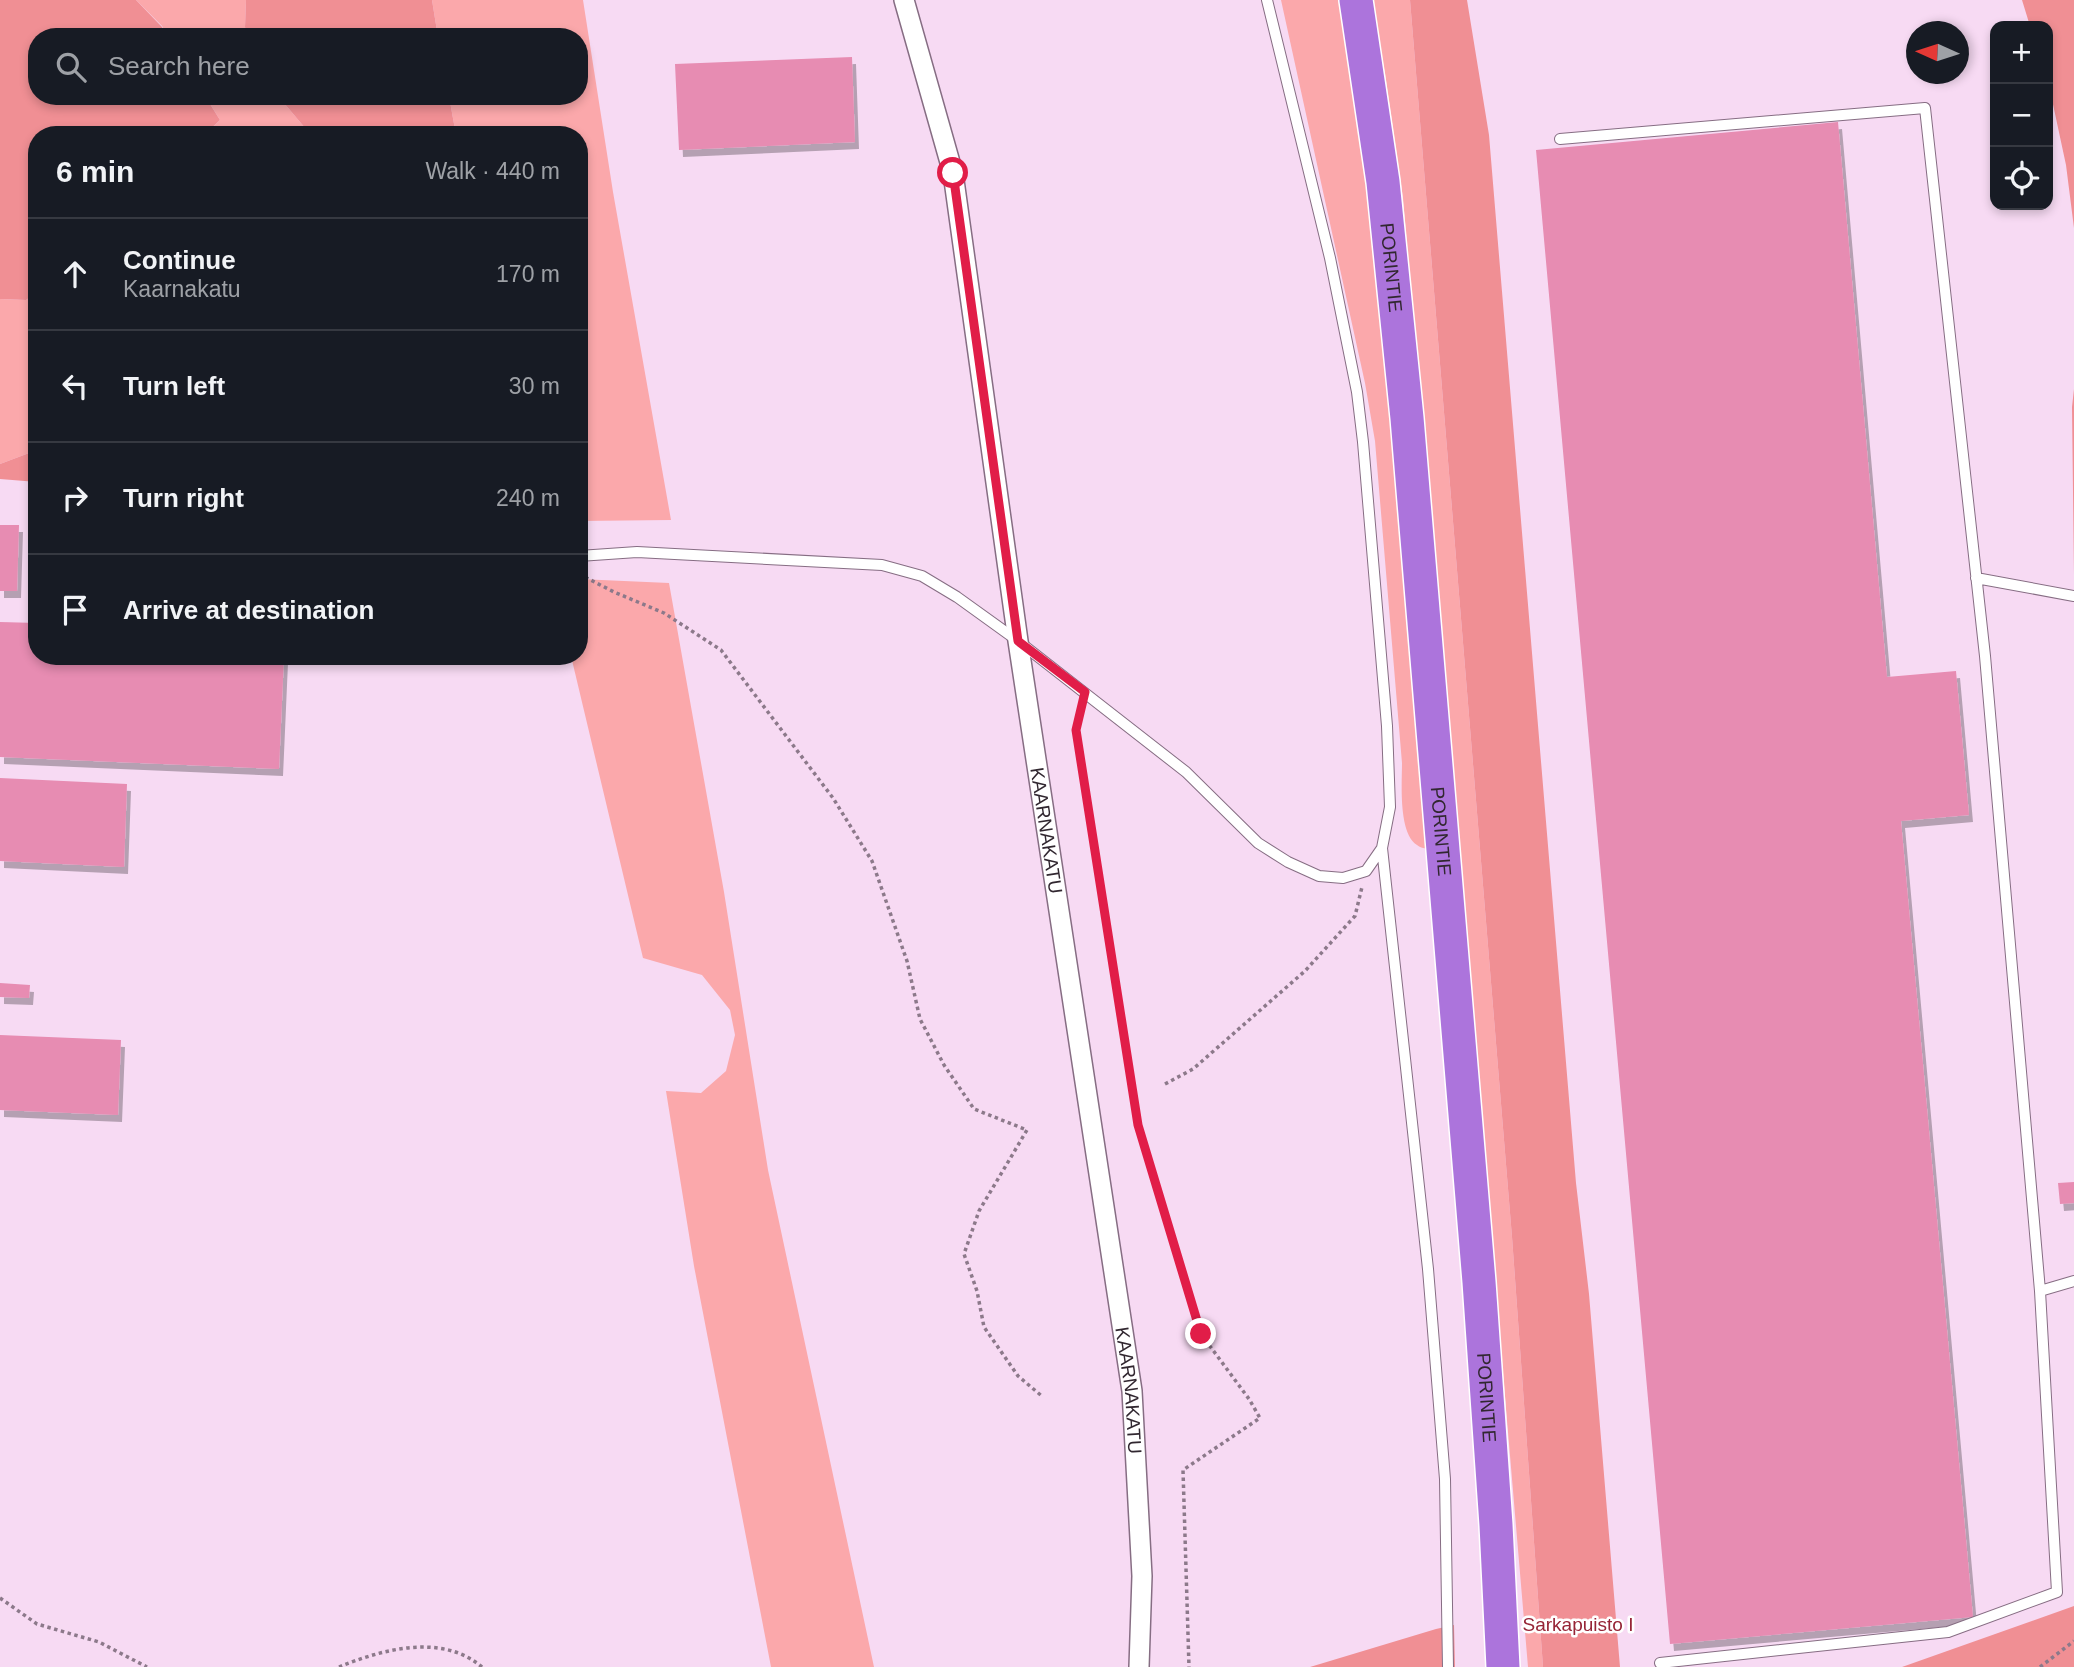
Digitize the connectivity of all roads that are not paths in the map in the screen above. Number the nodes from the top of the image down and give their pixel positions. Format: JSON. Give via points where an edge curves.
{"nodes":[{"id":1,"x":904,"y":0,"type":"edge"},
{"id":2,"x":1267,"y":0,"type":"edge"},
{"id":3,"x":1356,"y":0,"type":"edge"},
{"id":4,"x":1560,"y":139,"type":"dead end"},
{"id":5,"x":588,"y":555,"type":"edge"},
{"id":6,"x":1976,"y":578,"type":"junction"},
{"id":7,"x":2074,"y":596,"type":"edge"},
{"id":8,"x":1018,"y":641,"type":"junction"},
{"id":9,"x":1382,"y":848,"type":"junction"},
{"id":10,"x":2074,"y":1281,"type":"edge"},
{"id":11,"x":2040,"y":1292,"type":"junction"},
{"id":12,"x":1660,"y":1663,"type":"dead end"},
{"id":13,"x":1139,"y":1667,"type":"edge"},
{"id":14,"x":1448,"y":1667,"type":"edge"},
{"id":15,"x":1503,"y":1667,"type":"edge"}],
"edges":[{"from":1,"to":8,"type":"street","name":"KAARNAKATU","via":[[953,173]]},
{"from":2,"to":9,"type":"lane","via":[[1330,258],[1360,417],[1387,726],[1390,807]]},
{"from":3,"to":15,"type":"highway","name":"PORINTIE","via":[[1383,182],[1407,418],[1480,1296]]},
{"from":4,"to":6,"type":"lane","via":[[1924,108]]},
{"from":5,"to":8,"type":"lane","via":[[637,552],[882,565],[922,576]]},
{"from":6,"to":7,"type":"lane"},
{"from":6,"to":11,"type":"lane"},
{"from":8,"to":9,"type":"lane","via":[[1186,772],[1258,843],[1278,856],[1319,876],[1343,878],[1366,871]]},
{"from":8,"to":13,"type":"street","name":"KAARNAKATU","via":[[1132,1391],[1142,1576]]},
{"from":9,"to":14,"type":"lane","via":[[1428,1269],[1445,1479]]},
{"from":10,"to":11,"type":"lane"},
{"from":11,"to":12,"type":"lane","via":[[2057,1592],[1948,1632]]}]}
